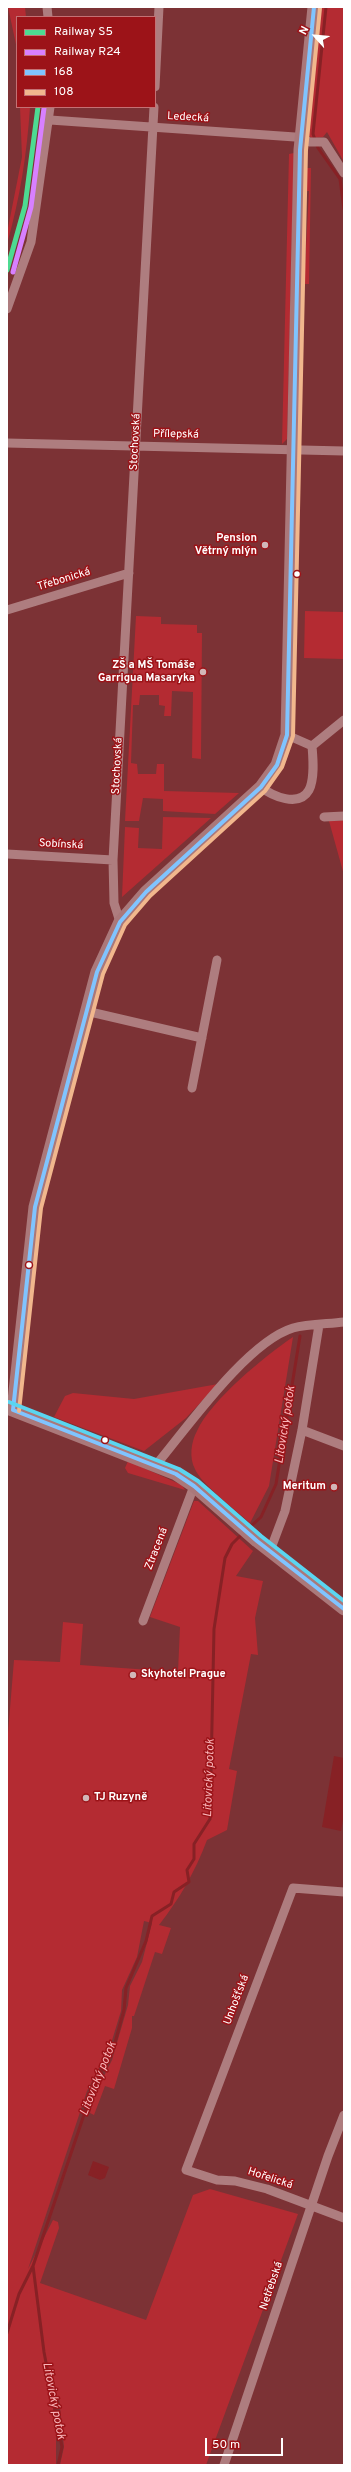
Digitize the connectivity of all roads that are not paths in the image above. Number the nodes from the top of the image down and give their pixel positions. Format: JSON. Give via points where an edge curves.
{"nodes":[{"id":1,"x":159,"y":7,"type":"edge"},
{"id":2,"x":314,"y":7,"type":"edge"},
{"id":3,"x":156,"y":67,"type":"edge"},
{"id":4,"x":50,"y":108,"type":"edge"},
{"id":5,"x":154,"y":108,"type":"edge"},
{"id":6,"x":50,"y":120,"type":"junction"},
{"id":7,"x":153,"y":128,"type":"junction"},
{"id":8,"x":305,"y":140,"type":"junction"},
{"id":9,"x":344,"y":173,"type":"edge"},
{"id":10,"x":7,"y":309,"type":"edge"},
{"id":11,"x":7,"y":443,"type":"edge"},
{"id":12,"x":136,"y":446,"type":"junction"},
{"id":13,"x":294,"y":450,"type":"junction"},
{"id":14,"x":344,"y":451,"type":"edge"},
{"id":15,"x":129,"y":573,"type":"junction"},
{"id":16,"x":7,"y":610,"type":"edge"},
{"id":17,"x":344,"y":720,"type":"edge"},
{"id":18,"x":287,"y":735,"type":"junction"},
{"id":19,"x":312,"y":746,"type":"junction"},
{"id":20,"x":261,"y":787,"type":"junction"},
{"id":21,"x":344,"y":816,"type":"edge"},
{"id":22,"x":324,"y":817,"type":"dead end"},
{"id":23,"x":7,"y":854,"type":"edge"},
{"id":24,"x":113,"y":860,"type":"junction"},
{"id":25,"x":120,"y":922,"type":"junction"},
{"id":26,"x":217,"y":960,"type":"dead end"},
{"id":27,"x":86,"y":1012,"type":"junction"},
{"id":28,"x":202,"y":1038,"type":"junction"},
{"id":29,"x":192,"y":1088,"type":"dead end"},
{"id":30,"x":344,"y":1322,"type":"edge"},
{"id":31,"x":319,"y":1326,"type":"junction"},
{"id":32,"x":10,"y":1409,"type":"edge"},
{"id":33,"x":302,"y":1430,"type":"junction"},
{"id":34,"x":344,"y":1446,"type":"edge"},
{"id":35,"x":156,"y":1465,"type":"junction"},
{"id":36,"x":194,"y":1486,"type":"junction"},
{"id":37,"x":270,"y":1551,"type":"junction"},
{"id":38,"x":344,"y":1609,"type":"edge"},
{"id":39,"x":142,"y":1621,"type":"dead end"},
{"id":40,"x":344,"y":1892,"type":"edge"},
{"id":41,"x":344,"y":2115,"type":"edge"},
{"id":42,"x":186,"y":2170,"type":"joint"},
{"id":43,"x":312,"y":2208,"type":"junction"},
{"id":44,"x":344,"y":2218,"type":"edge"},
{"id":45,"x":224,"y":2465,"type":"edge"}],
"edges":[{"from":1,"to":3,"type":"street"},
{"from":2,"to":8,"type":"street"},
{"from":4,"to":6,"type":"street"},
{"from":5,"to":7,"type":"street","name":"Stochovská"},
{"from":6,"to":7,"type":"street","name":"Ledecká"},
{"from":6,"to":10,"type":"street","via":[[31,242]]},
{"from":7,"to":8,"type":"street","name":"Ledecká","via":[[289,136]]},
{"from":7,"to":12,"type":"street","name":"Stochovská"},
{"from":8,"to":9,"type":"street","name":"Ledecká","via":[[324,142]]},
{"from":8,"to":13,"type":"street"},
{"from":11,"to":12,"type":"street","name":"Přílepská"},
{"from":12,"to":13,"type":"street","name":"Přílepská"},
{"from":12,"to":15,"type":"street","name":"Stochovská"},
{"from":13,"to":14,"type":"street","name":"Přílepská"},
{"from":13,"to":18,"type":"street"},
{"from":15,"to":16,"type":"street","name":"Třebonická"},
{"from":15,"to":24,"type":"street","name":"Stochovská"},
{"from":17,"to":19,"type":"street"},
{"from":18,"to":19,"type":"street"},
{"from":18,"to":20,"type":"street","via":[[277,765]]},
{"from":19,"to":20,"type":"street","via":[[312,777],[309,790],[303,796],[284,799],[268,793]]},
{"from":20,"to":25,"type":"street","via":[[146,892]]},
{"from":21,"to":22,"type":"street"},
{"from":23,"to":24,"type":"street","name":"Sobínská"},
{"from":24,"to":25,"type":"street","name":"Stochovská","via":[[114,903]]},
{"from":25,"to":27,"type":"street","via":[[97,972]]},
{"from":26,"to":28,"type":"street"},
{"from":27,"to":28,"type":"street"},
{"from":27,"to":32,"type":"street","via":[[35,1207]]},
{"from":28,"to":29,"type":"street"},
{"from":30,"to":31,"type":"street"},
{"from":31,"to":33,"type":"street"},
{"from":31,"to":35,"type":"street","via":[[292,1328],[266,1342],[241,1363]]},
{"from":32,"to":35,"type":"street"},
{"from":33,"to":34,"type":"street"},
{"from":33,"to":37,"type":"street","via":[[285,1511]]},
{"from":35,"to":36,"type":"street"},
{"from":36,"to":37,"type":"street"},
{"from":36,"to":39,"type":"street","name":"Ztracená"},
{"from":37,"to":38,"type":"street"},
{"from":40,"to":42,"type":"street","name":"Unhošťská","via":[[293,1888]]},
{"from":41,"to":43,"type":"street","name":"Netřebská"},
{"from":42,"to":43,"type":"street","name":"Hořelická","via":[[217,2180],[235,2181],[267,2189]]},
{"from":43,"to":44,"type":"street","name":"Hořelická"},
{"from":43,"to":45,"type":"street","name":"Netřebská"}]}
